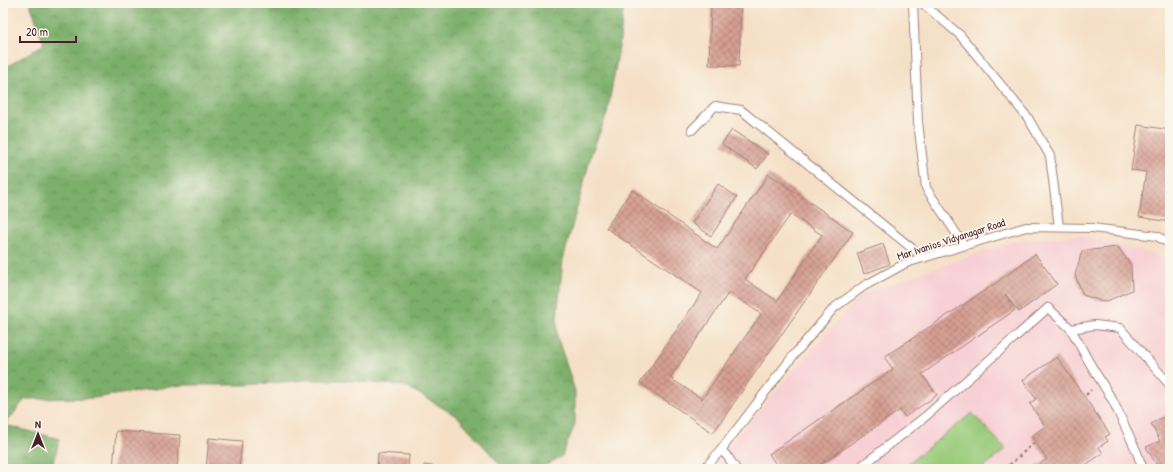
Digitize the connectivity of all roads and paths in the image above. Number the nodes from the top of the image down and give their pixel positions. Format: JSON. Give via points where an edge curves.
{"nodes":[{"id":1,"x":914,"y":3,"type":"edge"},
{"id":2,"x":922,"y":3,"type":"edge"},
{"id":3,"x":692,"y":130,"type":"dead end"},
{"id":4,"x":1060,"y":227,"type":"junction"},
{"id":5,"x":1170,"y":244,"type":"edge"},
{"id":6,"x":964,"y":246,"type":"junction"},
{"id":7,"x":924,"y":258,"type":"junction"},
{"id":8,"x":1072,"y":329,"type":"junction"},
{"id":9,"x":1170,"y":385,"type":"edge"},
{"id":10,"x":1035,"y":442,"type":"dead end"},
{"id":11,"x":720,"y":450,"type":"junction"},
{"id":12,"x":704,"y":469,"type":"edge"},
{"id":13,"x":736,"y":469,"type":"edge"},
{"id":14,"x":858,"y":469,"type":"edge"},
{"id":15,"x":1005,"y":469,"type":"edge"},
{"id":16,"x":1143,"y":469,"type":"edge"}],
"edges":[{"from":1,"to":6,"type":"lane","via":[[918,122],[926,188]]},
{"from":2,"to":4,"type":"lane","via":[[960,35],[1028,118],[1050,156]]},
{"from":3,"to":7,"type":"lane","via":[[715,106],[741,110]]},
{"from":4,"to":5,"type":"lane","name":"Mar Ivanios Vidyanagar Road","via":[[1157,236]]},
{"from":4,"to":6,"type":"lane","name":"Mar Ivanios Vidyanagar Road","via":[[1026,227]]},
{"from":6,"to":7,"type":"lane","name":"Mar Ivanios Vidyanagar Road"},
{"from":7,"to":11,"type":"lane","name":"Mar Ivanios Vidyanagar Road","via":[[906,263],[864,286],[834,308]]},
{"from":8,"to":9,"type":"lane","via":[[1096,325],[1120,328]]},
{"from":8,"to":14,"type":"lane","via":[[1048,308],[926,416]]},
{"from":8,"to":16,"type":"lane","via":[[1113,401]]},
{"from":10,"to":15,"type":"path"},
{"from":11,"to":12,"type":"lane","name":"Mar Ivanios Vidyanagar Road"},
{"from":11,"to":13,"type":"lane"}]}
